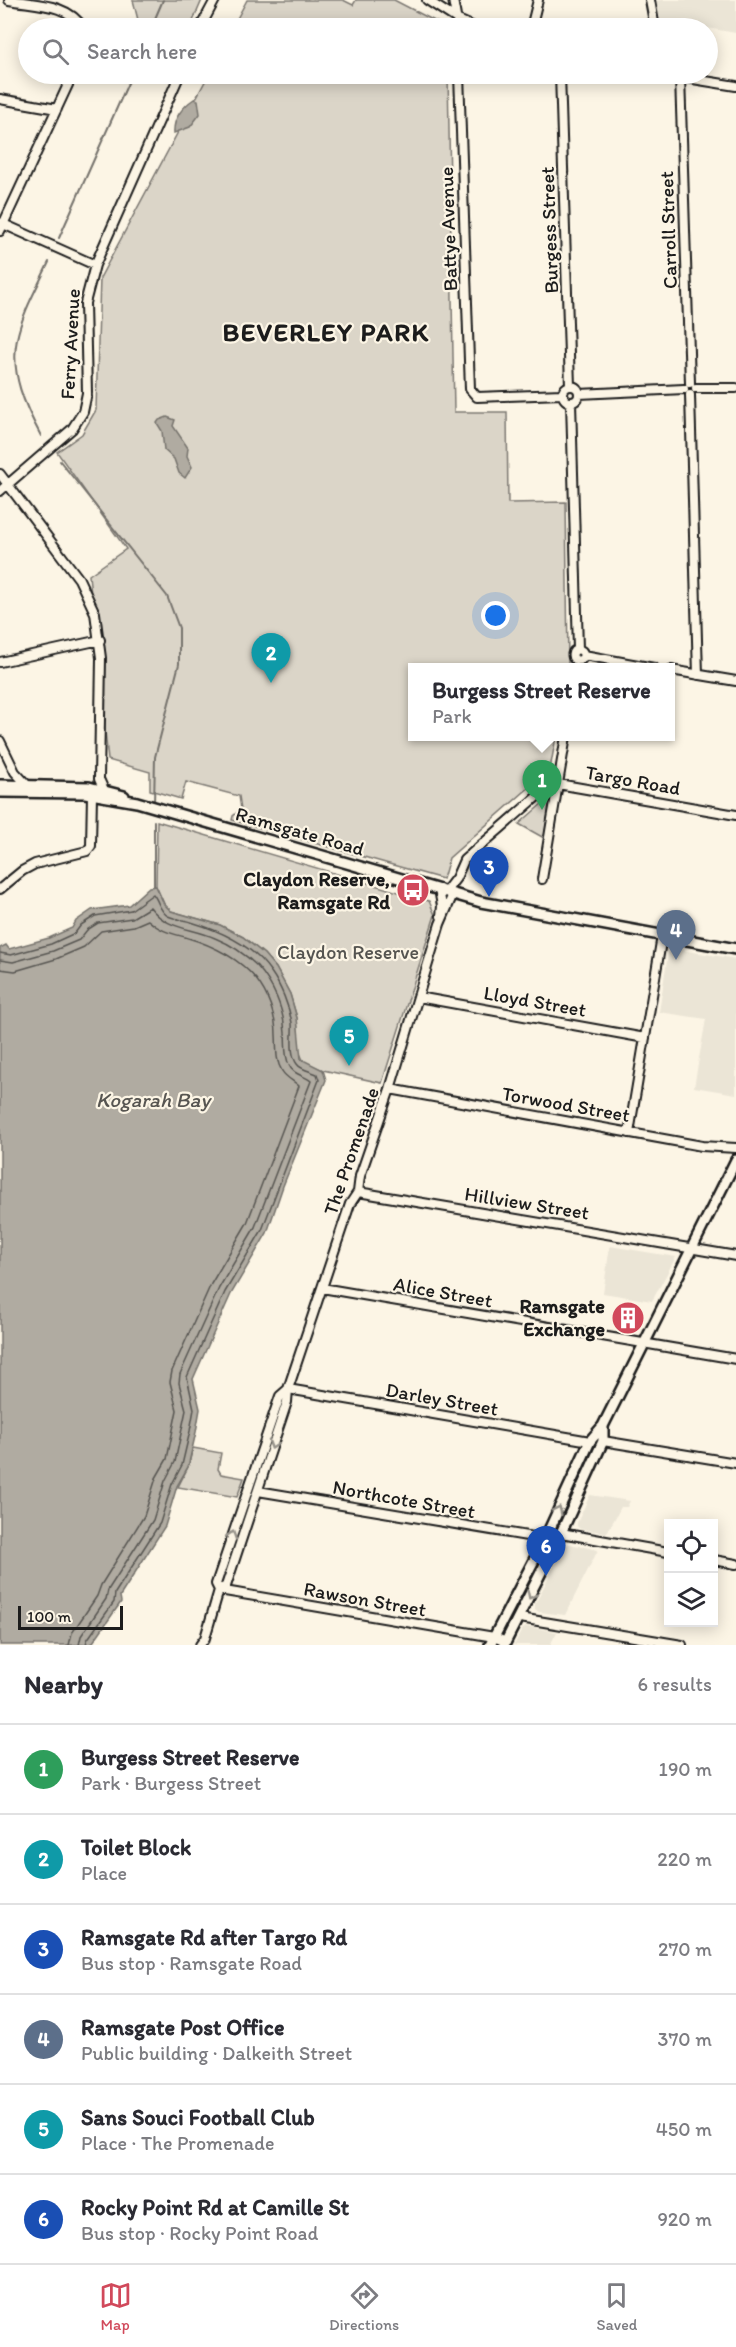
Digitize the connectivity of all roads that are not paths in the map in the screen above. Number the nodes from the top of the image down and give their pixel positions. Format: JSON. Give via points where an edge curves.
{"nodes":[{"id":1,"x":9,"y":0,"type":"edge"},
{"id":2,"x":215,"y":0,"type":"edge"},
{"id":3,"x":444,"y":0,"type":"edge"},
{"id":4,"x":453,"y":0,"type":"edge"},
{"id":5,"x":538,"y":0,"type":"edge"},
{"id":6,"x":650,"y":0,"type":"edge"},
{"id":7,"x":430,"y":2,"type":"edge"},
{"id":8,"x":76,"y":18,"type":"edge"},
{"id":9,"x":205,"y":18,"type":"edge"},
{"id":10,"x":450,"y":18,"type":"edge"},
{"id":11,"x":457,"y":18,"type":"edge"},
{"id":12,"x":534,"y":18,"type":"edge"},
{"id":13,"x":653,"y":18,"type":"edge"},
{"id":14,"x":718,"y":83,"type":"edge"},
{"id":15,"x":68,"y":84,"type":"edge"},
{"id":16,"x":176,"y":84,"type":"edge"},
{"id":17,"x":459,"y":84,"type":"edge"},
{"id":18,"x":560,"y":84,"type":"edge"},
{"id":19,"x":680,"y":84,"type":"edge"},
{"id":20,"x":736,"y":86,"type":"edge"},
{"id":21,"x":0,"y":99,"type":"edge"},
{"id":22,"x":57,"y":109,"type":"junction"},
{"id":23,"x":1,"y":226,"type":"edge"},
{"id":24,"x":95,"y":265,"type":"junction"},
{"id":25,"x":570,"y":386,"type":"junction"},
{"id":26,"x":690,"y":386,"type":"junction"},
{"id":27,"x":736,"y":388,"type":"edge"},
{"id":28,"x":562,"y":394,"type":"junction"},
{"id":29,"x":579,"y":394,"type":"junction"},
{"id":30,"x":571,"y":402,"type":"junction"},
{"id":31,"x":0,"y":474,"type":"edge"},
{"id":32,"x":8,"y":485,"type":"junction"},
{"id":33,"x":0,"y":491,"type":"edge"},
{"id":34,"x":100,"y":640,"type":"junction"},
{"id":35,"x":579,"y":658,"type":"edge"},
{"id":36,"x":0,"y":662,"type":"edge"},
{"id":37,"x":616,"y":663,"type":"edge"},
{"id":38,"x":675,"y":671,"type":"edge"},
{"id":39,"x":698,"y":675,"type":"junction"},
{"id":40,"x":736,"y":681,"type":"edge"},
{"id":41,"x":0,"y":741,"type":"edge"},
{"id":42,"x":565,"y":741,"type":"edge"},
{"id":43,"x":15,"y":772,"type":"junction"},
{"id":44,"x":99,"y":778,"type":"junction"},
{"id":45,"x":558,"y":784,"type":"junction"},
{"id":46,"x":5,"y":785,"type":"edge"},
{"id":47,"x":28,"y":786,"type":"junction"},
{"id":48,"x":104,"y":790,"type":"junction"},
{"id":49,"x":91,"y":791,"type":"junction"},
{"id":50,"x":0,"y":792,"type":"edge"},
{"id":51,"x":137,"y":802,"type":"junction"},
{"id":52,"x":736,"y":815,"type":"edge"},
{"id":53,"x":456,"y":878,"type":"junction"},
{"id":54,"x":542,"y":879,"type":"dead end"},
{"id":55,"x":0,"y":890,"type":"edge"},
{"id":56,"x":449,"y":892,"type":"junction"},
{"id":57,"x":440,"y":924,"type":"junction"},
{"id":58,"x":662,"y":936,"type":"junction"},
{"id":59,"x":736,"y":949,"type":"edge"},
{"id":60,"x":418,"y":997,"type":"junction"},
{"id":61,"x":645,"y":1038,"type":"junction"},
{"id":62,"x":390,"y":1089,"type":"junction"},
{"id":63,"x":629,"y":1133,"type":"junction"},
{"id":64,"x":736,"y":1148,"type":"edge"},
{"id":65,"x":736,"y":1160,"type":"edge"},
{"id":66,"x":358,"y":1192,"type":"junction"},
{"id":67,"x":691,"y":1249,"type":"junction"},
{"id":68,"x":736,"y":1256,"type":"edge"},
{"id":69,"x":322,"y":1288,"type":"junction"},
{"id":70,"x":643,"y":1343,"type":"junction"},
{"id":71,"x":736,"y":1359,"type":"edge"},
{"id":72,"x":288,"y":1389,"type":"junction"},
{"id":73,"x":603,"y":1426,"type":"junction"},
{"id":74,"x":590,"y":1441,"type":"junction"},
{"id":75,"x":603,"y":1441,"type":"junction"},
{"id":76,"x":736,"y":1463,"type":"edge"},
{"id":77,"x":258,"y":1491,"type":"junction"},
{"id":78,"x":561,"y":1533,"type":"junction"},
{"id":79,"x":545,"y":1539,"type":"junction"},
{"id":80,"x":664,"y":1551,"type":"edge"},
{"id":81,"x":718,"y":1561,"type":"edge"},
{"id":82,"x":736,"y":1564,"type":"edge"},
{"id":83,"x":219,"y":1590,"type":"junction"},
{"id":84,"x":520,"y":1618,"type":"junction"},
{"id":85,"x":492,"y":1641,"type":"edge"},
{"id":86,"x":505,"y":1644,"type":"edge"},
{"id":87,"x":200,"y":1645,"type":"edge"},
{"id":88,"x":682,"y":1645,"type":"edge"}],
"edges":[{"from":1,"to":8,"type":"street","via":[[62,9]]},
{"from":2,"to":9,"type":"street"},
{"from":3,"to":7,"type":"street"},
{"from":4,"to":11,"type":"street"},
{"from":5,"to":12,"type":"street"},
{"from":6,"to":13,"type":"street"},
{"from":7,"to":10,"type":"street"},
{"from":14,"to":20,"type":"street"},
{"from":15,"to":22,"type":"street"},
{"from":16,"to":24,"type":"street","name":"Ferry Avenue"},
{"from":17,"to":28,"type":"street","name":"Battye Avenue","via":[[471,392],[477,397]]},
{"from":18,"to":25,"type":"street","name":"Burgess Street"},
{"from":19,"to":26,"type":"street","name":"Carroll Street"},
{"from":21,"to":22,"type":"street"},
{"from":22,"to":23,"type":"street"},
{"from":23,"to":24,"type":"street"},
{"from":24,"to":32,"type":"street","name":"Ferry Avenue","via":[[85,303],[87,393],[83,412],[72,429]]},
{"from":25,"to":28,"type":"street"},
{"from":25,"to":29,"type":"street"},
{"from":26,"to":27,"type":"street"},
{"from":26,"to":29,"type":"street"},
{"from":26,"to":39,"type":"street","via":[[686,393],[690,395]]},
{"from":28,"to":30,"type":"street"},
{"from":29,"to":30,"type":"street"},
{"from":30,"to":35,"type":"street"},
{"from":31,"to":32,"type":"street"},
{"from":32,"to":33,"type":"street","name":"Ferry Avenue"},
{"from":32,"to":34,"type":"street","via":[[79,579],[95,613]]},
{"from":34,"to":36,"type":"street"},
{"from":34,"to":44,"type":"street"},
{"from":35,"to":37,"type":"street"},
{"from":38,"to":39,"type":"street"},
{"from":39,"to":40,"type":"street"},
{"from":41,"to":43,"type":"street"},
{"from":42,"to":45,"type":"street"},
{"from":43,"to":46,"type":"street","via":[[13,781]]},
{"from":43,"to":47,"type":"street"},
{"from":44,"to":48,"type":"street"},
{"from":44,"to":49,"type":"street"},
{"from":45,"to":52,"type":"street","name":"Targo Road"},
{"from":45,"to":53,"type":"street","name":"Targo Road","via":[[548,787],[464,860]]},
{"from":45,"to":54,"type":"street"},
{"from":46,"to":47,"type":"main road","name":"Ramsgate Road"},
{"from":47,"to":49,"type":"main road","name":"Ramsgate Road"},
{"from":48,"to":49,"type":"main road","name":"Ramsgate Road"},
{"from":48,"to":51,"type":"main road","name":"Ramsgate Road"},
{"from":49,"to":50,"type":"main road","name":"Ramsgate Road"},
{"from":49,"to":51,"type":"main road","name":"Ramsgate Road"},
{"from":49,"to":55,"type":"street","via":[[91,846],[87,851],[35,864]]},
{"from":51,"to":56,"type":"main road","name":"Ramsgate Road"},
{"from":53,"to":56,"type":"street"},
{"from":53,"to":56,"type":"street","name":"Targo Road"},
{"from":56,"to":57,"type":"street","name":"The Promenade"},
{"from":56,"to":57,"type":"street","name":"The Promenade"},
{"from":56,"to":58,"type":"main road","name":"Ramsgate Road","via":[[524,911]]},
{"from":57,"to":60,"type":"street","name":"The Promenade"},
{"from":58,"to":59,"type":"main road","name":"Ramsgate Road"},
{"from":58,"to":61,"type":"street"},
{"from":60,"to":61,"type":"street","name":"Lloyd Street"},
{"from":60,"to":62,"type":"street","name":"The Promenade"},
{"from":61,"to":63,"type":"street"},
{"from":62,"to":63,"type":"street","name":"Torwood Street"},
{"from":62,"to":66,"type":"street","name":"The Promenade"},
{"from":63,"to":64,"type":"street","name":"Torwood Street"},
{"from":65,"to":67,"type":"main road"},
{"from":66,"to":67,"type":"street","name":"Hillview Street"},
{"from":66,"to":69,"type":"street","name":"The Promenade","via":[[350,1204]]},
{"from":67,"to":68,"type":"street","name":"Hillview Street"},
{"from":67,"to":70,"type":"main road"},
{"from":69,"to":70,"type":"street","name":"Alice Street"},
{"from":69,"to":72,"type":"street","name":"The Promenade"},
{"from":70,"to":71,"type":"street","name":"Alice Street"},
{"from":70,"to":73,"type":"main road"},
{"from":72,"to":74,"type":"street","name":"Darley Street"},
{"from":72,"to":77,"type":"street","name":"The Promenade","one_way":true},
{"from":83,"to":72,"type":"street","name":"The Promenade","one_way":true,"via":[[216,1584],[245,1496],[280,1396]]},
{"from":73,"to":74,"type":"main road"},
{"from":73,"to":75,"type":"main road"},
{"from":79,"to":74,"type":"main road","one_way":true},
{"from":75,"to":76,"type":"street"},
{"from":75,"to":78,"type":"main road"},
{"from":77,"to":79,"type":"street","name":"Northcote Street"},
{"from":77,"to":83,"type":"street","name":"The Promenade","via":[[226,1586]]},
{"from":78,"to":80,"type":"street"},
{"from":78,"to":84,"type":"main road","one_way":true},
{"from":79,"to":85,"type":"main road"},
{"from":81,"to":82,"type":"street"},
{"from":83,"to":85,"type":"street","name":"Rawson Street"},
{"from":83,"to":87,"type":"street","name":"The Promenade"},
{"from":84,"to":86,"type":"main road"},
{"from":84,"to":88,"type":"street"},
{"from":85,"to":86,"type":"street","name":"Rawson Street"}]}
